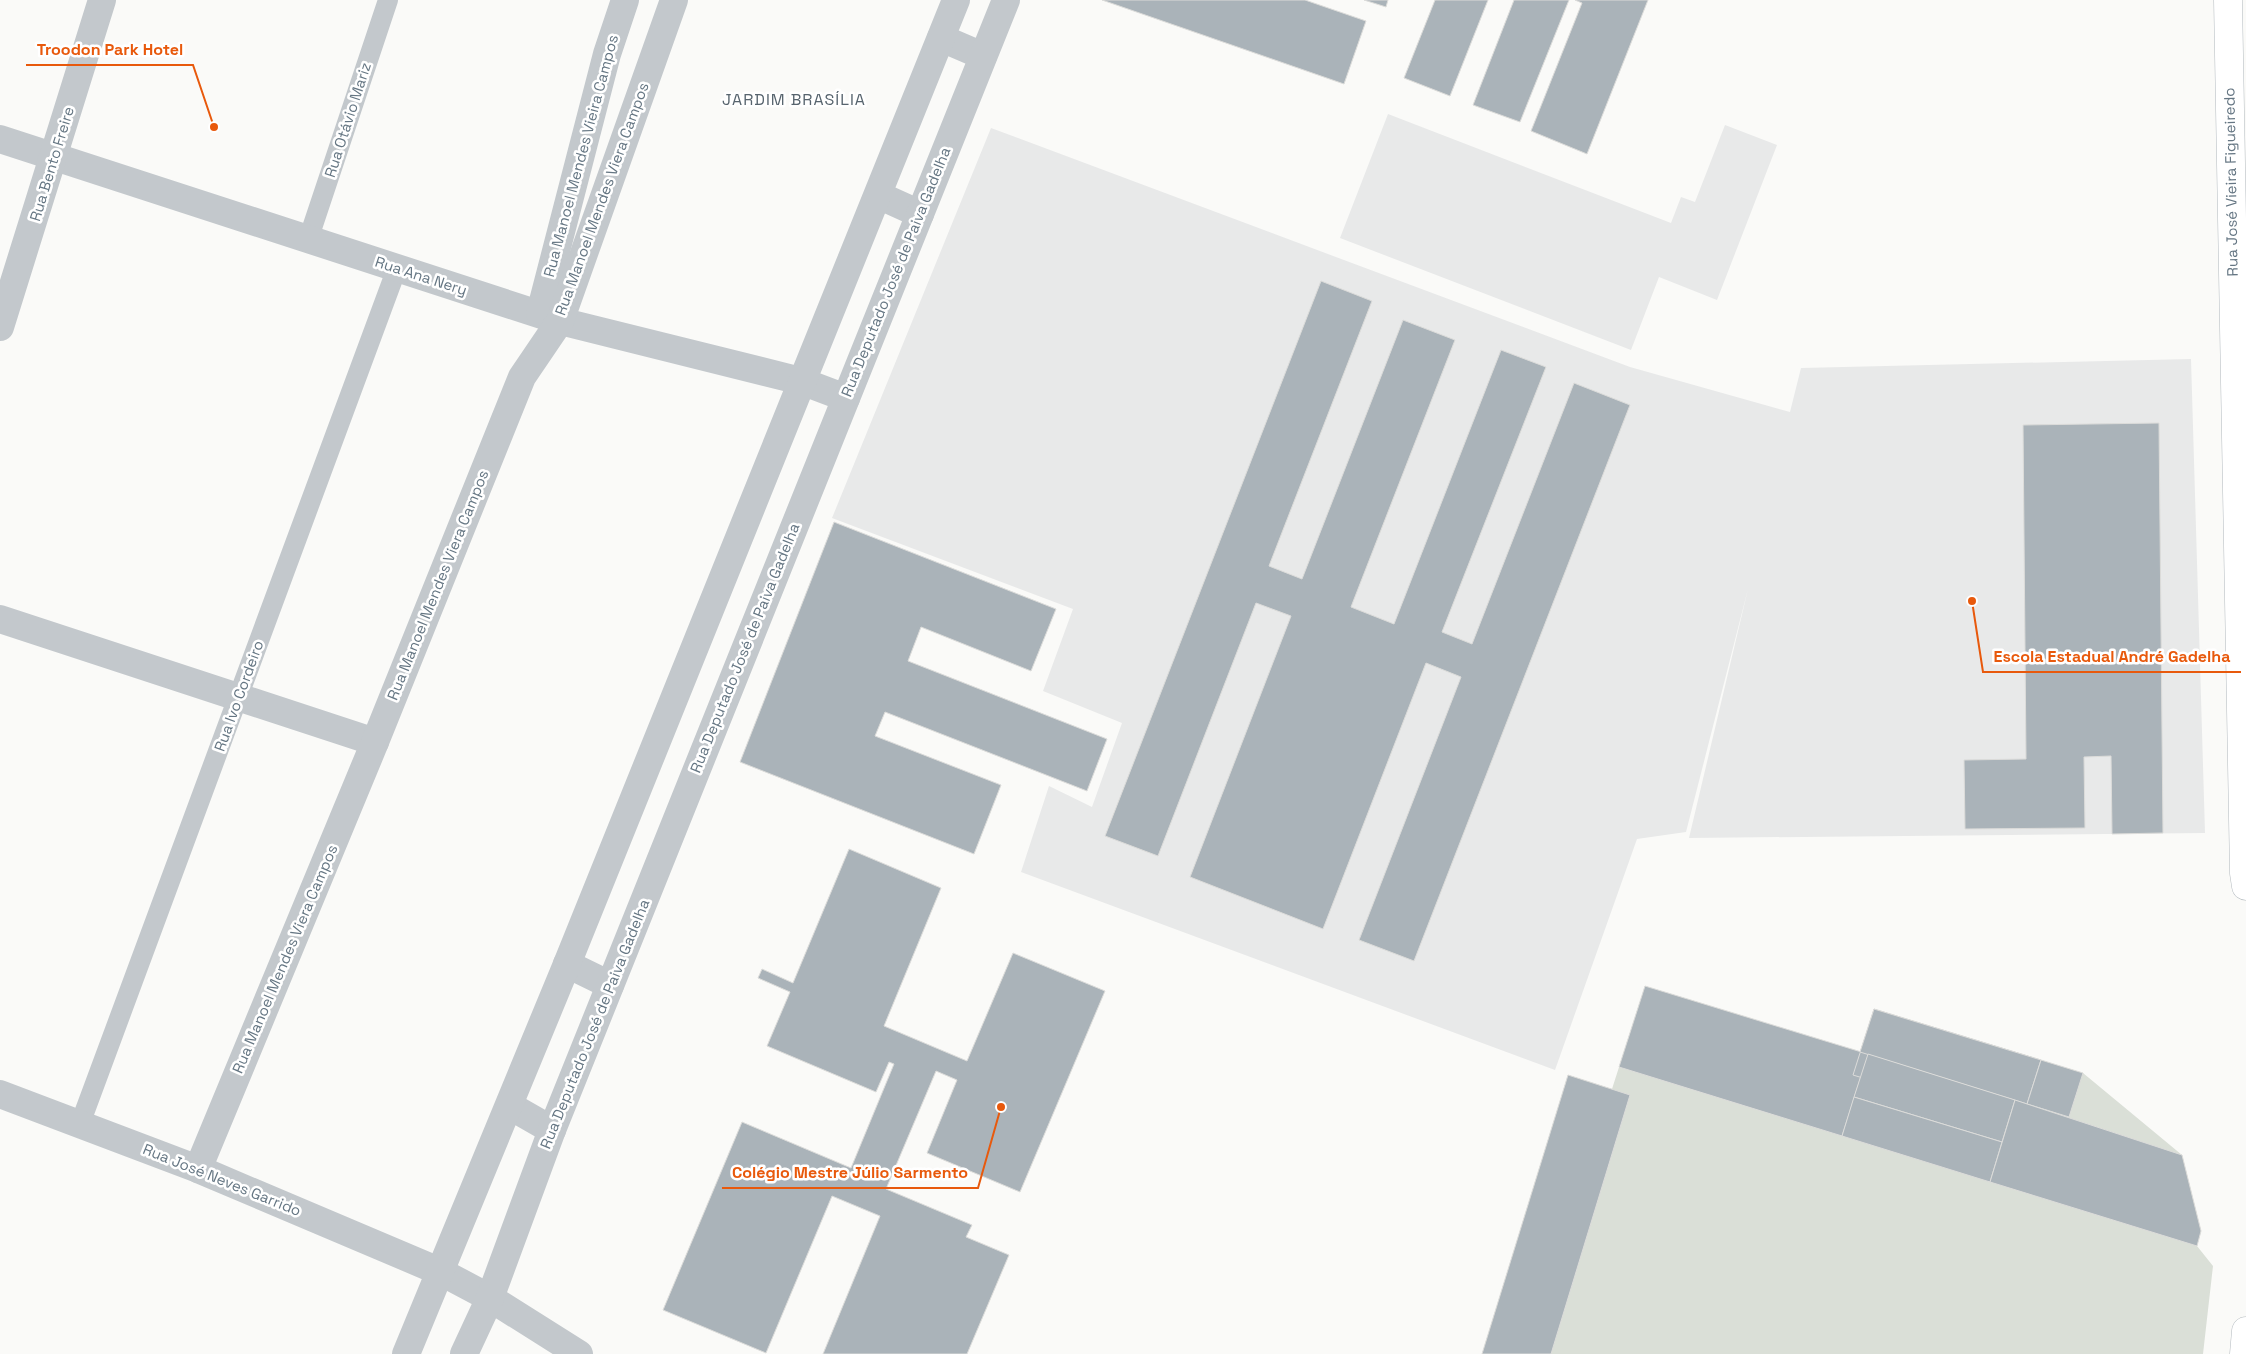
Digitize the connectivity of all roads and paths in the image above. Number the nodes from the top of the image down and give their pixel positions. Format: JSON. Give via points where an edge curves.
{"nodes":[{"id":1,"x":102,"y":0,"type":"edge"},
{"id":2,"x":388,"y":0,"type":"edge"},
{"id":3,"x":624,"y":0,"type":"edge"},
{"id":4,"x":674,"y":0,"type":"edge"},
{"id":5,"x":956,"y":0,"type":"edge"},
{"id":6,"x":1006,"y":0,"type":"edge"},
{"id":7,"x":2228,"y":0,"type":"edge"},
{"id":8,"x":941,"y":38,"type":"junction"},
{"id":9,"x":983,"y":56,"type":"junction"},
{"id":10,"x":0,"y":139,"type":"edge"},
{"id":11,"x":54,"y":157,"type":"junction"},
{"id":12,"x":878,"y":195,"type":"junction"},
{"id":13,"x":920,"y":214,"type":"junction"},
{"id":14,"x":308,"y":240,"type":"junction"},
{"id":15,"x":397,"y":268,"type":"junction"},
{"id":16,"x":550,"y":317,"type":"junction"},
{"id":17,"x":0,"y":327,"type":"edge"},
{"id":18,"x":801,"y":381,"type":"junction"},
{"id":19,"x":846,"y":398,"type":"junction"},
{"id":20,"x":2242,"y":560,"type":"edge"},
{"id":21,"x":0,"y":619,"type":"edge"},
{"id":22,"x":238,"y":697,"type":"junction"},
{"id":23,"x":375,"y":742,"type":"junction"},
{"id":24,"x":2245,"y":880,"type":"edge"},
{"id":25,"x":567,"y":964,"type":"junction"},
{"id":26,"x":610,"y":985,"type":"junction"},
{"id":27,"x":0,"y":1094,"type":"edge"},
{"id":28,"x":510,"y":1106,"type":"junction"},
{"id":29,"x":80,"y":1124,"type":"junction"},
{"id":30,"x":552,"y":1130,"type":"junction"},
{"id":31,"x":198,"y":1169,"type":"junction"},
{"id":32,"x":441,"y":1272,"type":"junction"},
{"id":33,"x":490,"y":1298,"type":"junction"},
{"id":34,"x":2246,"y":1330,"type":"edge"},
{"id":35,"x":406,"y":1354,"type":"edge"},
{"id":36,"x":464,"y":1354,"type":"edge"},
{"id":37,"x":579,"y":1354,"type":"edge"},
{"id":38,"x":2244,"y":1354,"type":"edge"}],
"edges":[{"from":1,"to":11,"type":"street","name":"Rua Bento Freire"},
{"from":2,"to":14,"type":"lane","name":"Rua Otávio Mariz"},
{"from":3,"to":16,"type":"street","name":"Rua Manoel Mendes Vieira Campos","via":[[607,54]]},
{"from":4,"to":16,"type":"street","name":"Rua Manoel Mendes Viera Campos"},
{"from":5,"to":8,"type":"street"},
{"from":6,"to":9,"type":"street","name":"Rua Deputado José de Paiva Gadelha"},
{"from":7,"to":20,"type":"street","name":"Rua José Vieira Figueiredo"},
{"from":8,"to":9,"type":"street"},
{"from":8,"to":12,"type":"street"},
{"from":9,"to":13,"type":"street","name":"Rua Deputado José de Paiva Gadelha"},
{"from":10,"to":11,"type":"street","name":"Rua Ana Nery"},
{"from":11,"to":14,"type":"street","name":"Rua Ana Nery"},
{"from":11,"to":17,"type":"street","name":"Rua Bento Freire"},
{"from":12,"to":13,"type":"street"},
{"from":12,"to":18,"type":"street"},
{"from":13,"to":19,"type":"street","name":"Rua Deputado José de Paiva Gadelha"},
{"from":14,"to":15,"type":"street","name":"Rua Ana Nery"},
{"from":15,"to":16,"type":"street","name":"Rua Ana Nery"},
{"from":15,"to":22,"type":"lane","name":"Rua Ivo Cordeiro"},
{"from":16,"to":18,"type":"street","name":"Rua Ana Nery"},
{"from":16,"to":23,"type":"street","name":"Rua Manoel Mendes Viera Campos","via":[[522,377]]},
{"from":18,"to":19,"type":"street","name":"Rua Ana Nery"},
{"from":18,"to":25,"type":"street"},
{"from":19,"to":26,"type":"street","name":"Rua Deputado José de Paiva Gadelha"},
{"from":20,"to":24,"type":"street","name":"Rua José Vieira Figueiredo"},
{"from":21,"to":22,"type":"street"},
{"from":22,"to":23,"type":"street"},
{"from":22,"to":29,"type":"lane","name":"Rua Ivo Cordeiro"},
{"from":23,"to":31,"type":"street","name":"Rua Manoel Mendes Viera Campos"},
{"from":25,"to":26,"type":"street"},
{"from":25,"to":28,"type":"street"},
{"from":26,"to":30,"type":"street","name":"Rua Deputado José de Paiva Gadelha"},
{"from":27,"to":29,"type":"street","name":"Rua José Neves Garrido"},
{"from":28,"to":30,"type":"street"},
{"from":28,"to":32,"type":"street"},
{"from":29,"to":31,"type":"street","name":"Rua José Neves Garrido"},
{"from":30,"to":33,"type":"street","name":"Rua Deputado José de Paiva Gadelha"},
{"from":31,"to":32,"type":"street","name":"Rua José Neves Garrido"},
{"from":32,"to":33,"type":"street","name":"Rua José Neves Garrido"},
{"from":32,"to":35,"type":"street"},
{"from":33,"to":36,"type":"street","name":"Rua Deputado José de Paiva Gadelha"},
{"from":33,"to":37,"type":"street","name":"Rua José Neves Garrido"},
{"from":34,"to":38,"type":"street"}]}
